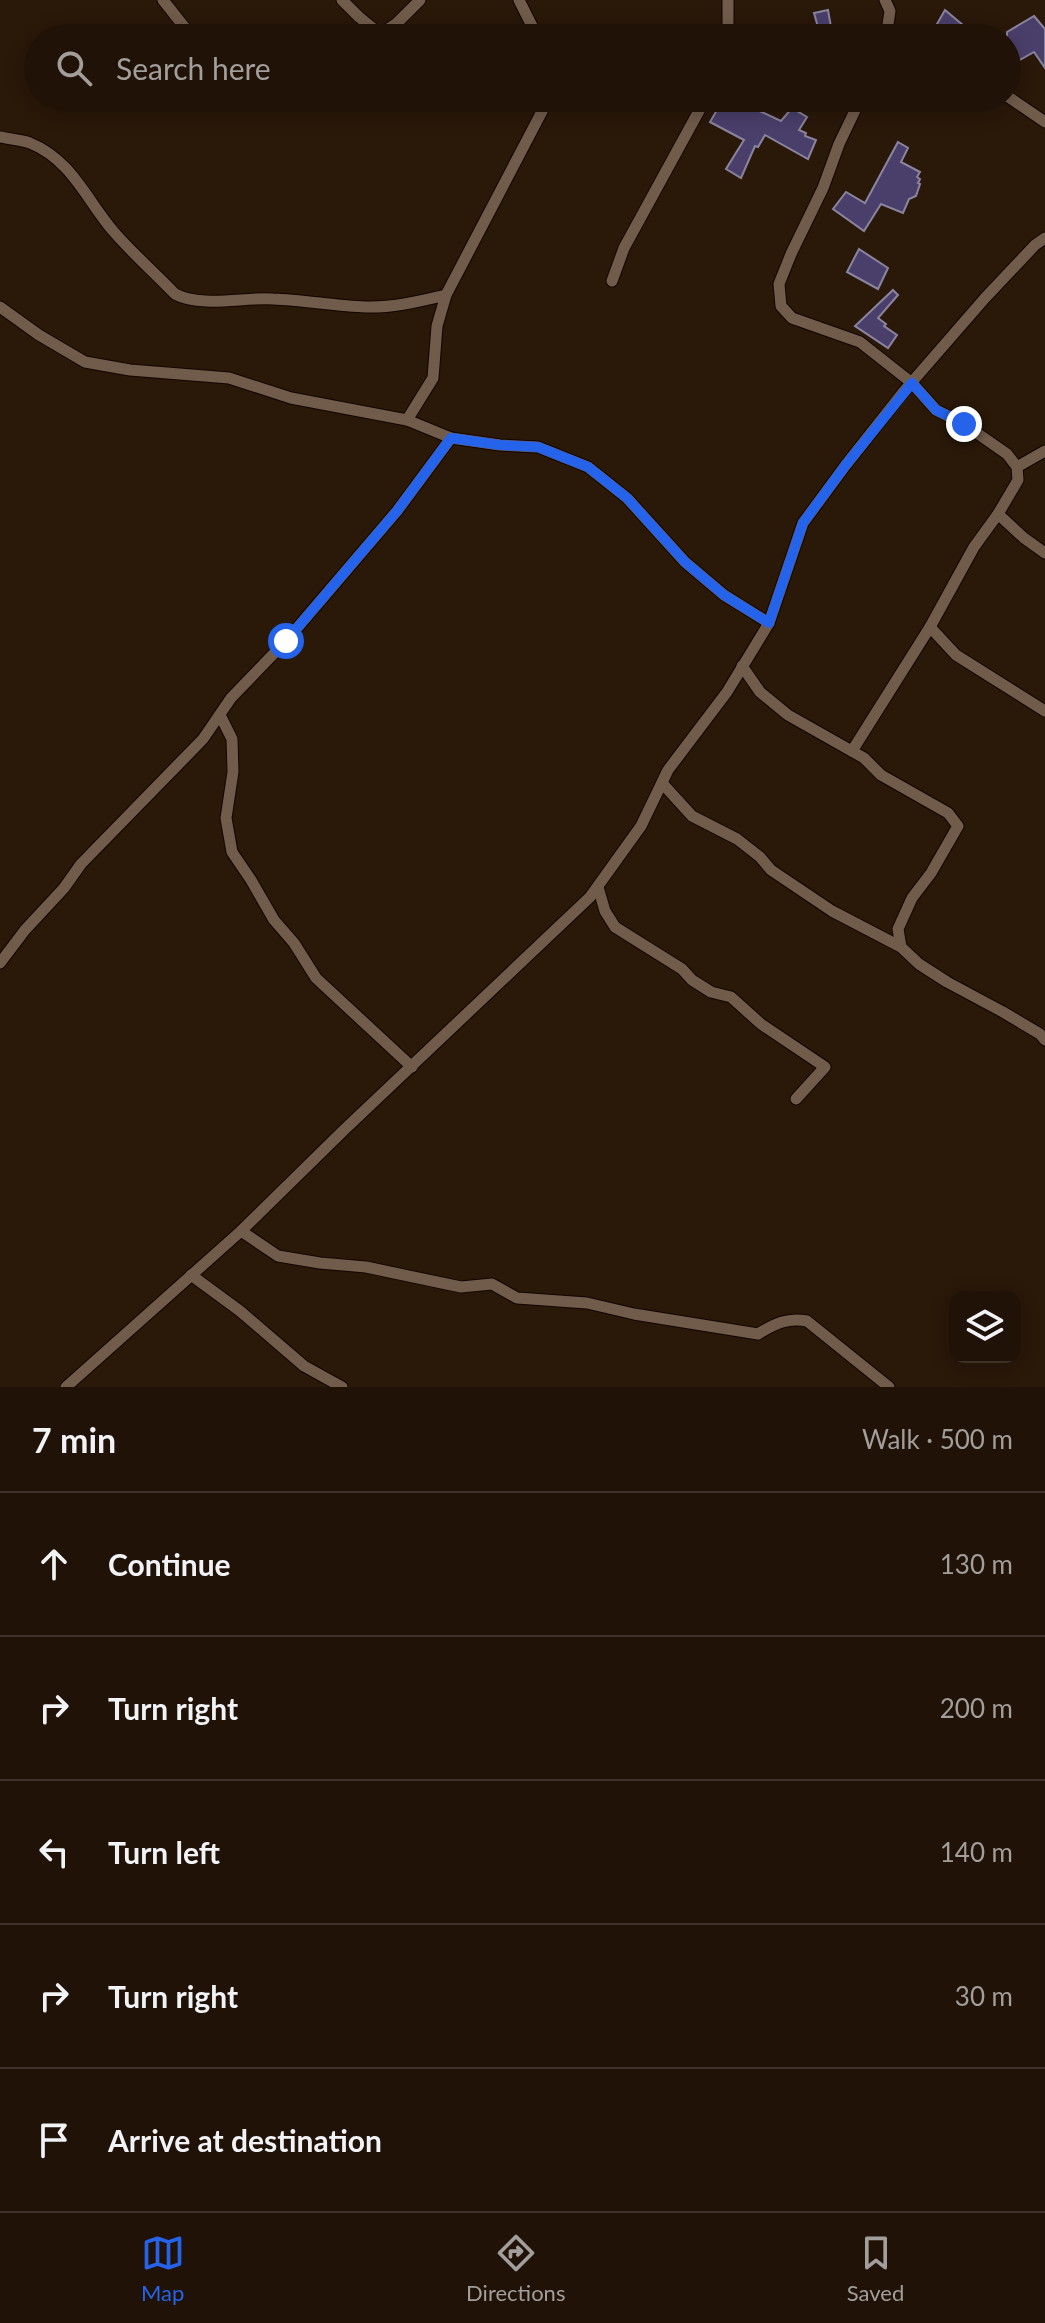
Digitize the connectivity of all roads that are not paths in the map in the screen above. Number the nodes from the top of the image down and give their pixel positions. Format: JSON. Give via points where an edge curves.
{"nodes":[{"id":1,"x":163,"y":0,"type":"edge"},
{"id":2,"x":342,"y":0,"type":"edge"},
{"id":3,"x":420,"y":0,"type":"edge"},
{"id":4,"x":519,"y":0,"type":"edge"},
{"id":5,"x":728,"y":0,"type":"edge"},
{"id":6,"x":885,"y":0,"type":"edge"},
{"id":7,"x":182,"y":24,"type":"edge"},
{"id":8,"x":366,"y":24,"type":"edge"},
{"id":9,"x":394,"y":24,"type":"edge"},
{"id":10,"x":531,"y":24,"type":"edge"},
{"id":11,"x":728,"y":24,"type":"edge"},
{"id":12,"x":888,"y":24,"type":"edge"},
{"id":13,"x":1021,"y":106,"type":"edge"},
{"id":14,"x":542,"y":112,"type":"edge"},
{"id":15,"x":698,"y":112,"type":"edge"},
{"id":16,"x":854,"y":112,"type":"edge"},
{"id":17,"x":1045,"y":122,"type":"edge"},
{"id":18,"x":0,"y":137,"type":"edge"},
{"id":19,"x":1045,"y":238,"type":"edge"},
{"id":20,"x":612,"y":281,"type":"dead end"},
{"id":21,"x":446,"y":295,"type":"junction"},
{"id":22,"x":0,"y":307,"type":"edge"},
{"id":23,"x":912,"y":383,"type":"junction"},
{"id":24,"x":407,"y":420,"type":"junction"},
{"id":25,"x":451,"y":438,"type":"junction"},
{"id":26,"x":1045,"y":451,"type":"edge"},
{"id":27,"x":1017,"y":467,"type":"junction"},
{"id":28,"x":998,"y":514,"type":"junction"},
{"id":29,"x":1045,"y":553,"type":"edge"},
{"id":30,"x":769,"y":623,"type":"junction"},
{"id":31,"x":930,"y":627,"type":"junction"},
{"id":32,"x":742,"y":666,"type":"junction"},
{"id":33,"x":1045,"y":711,"type":"edge"},
{"id":34,"x":220,"y":715,"type":"junction"},
{"id":35,"x":852,"y":751,"type":"junction"},
{"id":36,"x":662,"y":783,"type":"junction"},
{"id":37,"x":598,"y":887,"type":"junction"},
{"id":38,"x":901,"y":947,"type":"junction"},
{"id":39,"x":0,"y":963,"type":"edge"},
{"id":40,"x":1045,"y":1040,"type":"edge"},
{"id":41,"x":412,"y":1067,"type":"junction"},
{"id":42,"x":796,"y":1099,"type":"dead end"},
{"id":43,"x":241,"y":1231,"type":"junction"},
{"id":44,"x":191,"y":1275,"type":"junction"},
{"id":45,"x":66,"y":1387,"type":"edge"},
{"id":46,"x":342,"y":1387,"type":"edge"},
{"id":47,"x":889,"y":1387,"type":"edge"}],
"edges":[{"from":1,"to":7,"type":"street"},
{"from":2,"to":8,"type":"street"},
{"from":3,"to":9,"type":"street"},
{"from":4,"to":10,"type":"street"},
{"from":5,"to":11,"type":"street"},
{"from":6,"to":12,"type":"street"},
{"from":13,"to":17,"type":"street"},
{"from":14,"to":21,"type":"street"},
{"from":15,"to":20,"type":"street","via":[[624,248]]},
{"from":16,"to":23,"type":"street","via":[[779,284],[781,306],[792,318],[860,342]]},
{"from":18,"to":21,"type":"street","via":[[30,143],[56,158],[117,236],[185,299],[270,298],[368,307]]},
{"from":19,"to":23,"type":"street"},
{"from":21,"to":24,"type":"street","via":[[437,326],[433,378]]},
{"from":22,"to":24,"type":"street","via":[[85,362],[229,378],[291,398]]},
{"from":23,"to":27,"type":"street","via":[[936,410],[1007,454]]},
{"from":23,"to":30,"type":"street","via":[[803,523]]},
{"from":24,"to":25,"type":"street"},
{"from":25,"to":30,"type":"street","via":[[538,447],[588,467],[627,498],[685,562]]},
{"from":25,"to":34,"type":"street","via":[[397,511]]},
{"from":26,"to":27,"type":"street"},
{"from":27,"to":28,"type":"street","via":[[1018,480]]},
{"from":28,"to":29,"type":"street"},
{"from":28,"to":31,"type":"street"},
{"from":30,"to":32,"type":"street"},
{"from":31,"to":33,"type":"street","via":[[956,655]]},
{"from":31,"to":35,"type":"street"},
{"from":32,"to":35,"type":"street","via":[[760,692],[788,715]]},
{"from":32,"to":36,"type":"street"},
{"from":34,"to":39,"type":"street","via":[[81,864]]},
{"from":34,"to":41,"type":"street","via":[[232,739],[226,818],[232,852],[316,978]]},
{"from":35,"to":38,"type":"street","via":[[881,775],[948,813],[958,826],[912,898],[898,929]]},
{"from":36,"to":37,"type":"street","via":[[641,826]]},
{"from":36,"to":38,"type":"street","via":[[692,816],[737,839],[771,870],[832,911]]},
{"from":37,"to":41,"type":"street"},
{"from":37,"to":42,"type":"street","via":[[615,927],[711,992],[731,997],[825,1067]]},
{"from":38,"to":40,"type":"street","via":[[919,964]]},
{"from":41,"to":43,"type":"street"},
{"from":43,"to":44,"type":"street"},
{"from":43,"to":47,"type":"street","via":[[278,1256],[461,1287],[492,1284],[517,1298],[587,1303],[758,1334],[794,1318],[807,1321]]},
{"from":44,"to":45,"type":"street"},
{"from":44,"to":46,"type":"street","via":[[304,1366]]}]}
